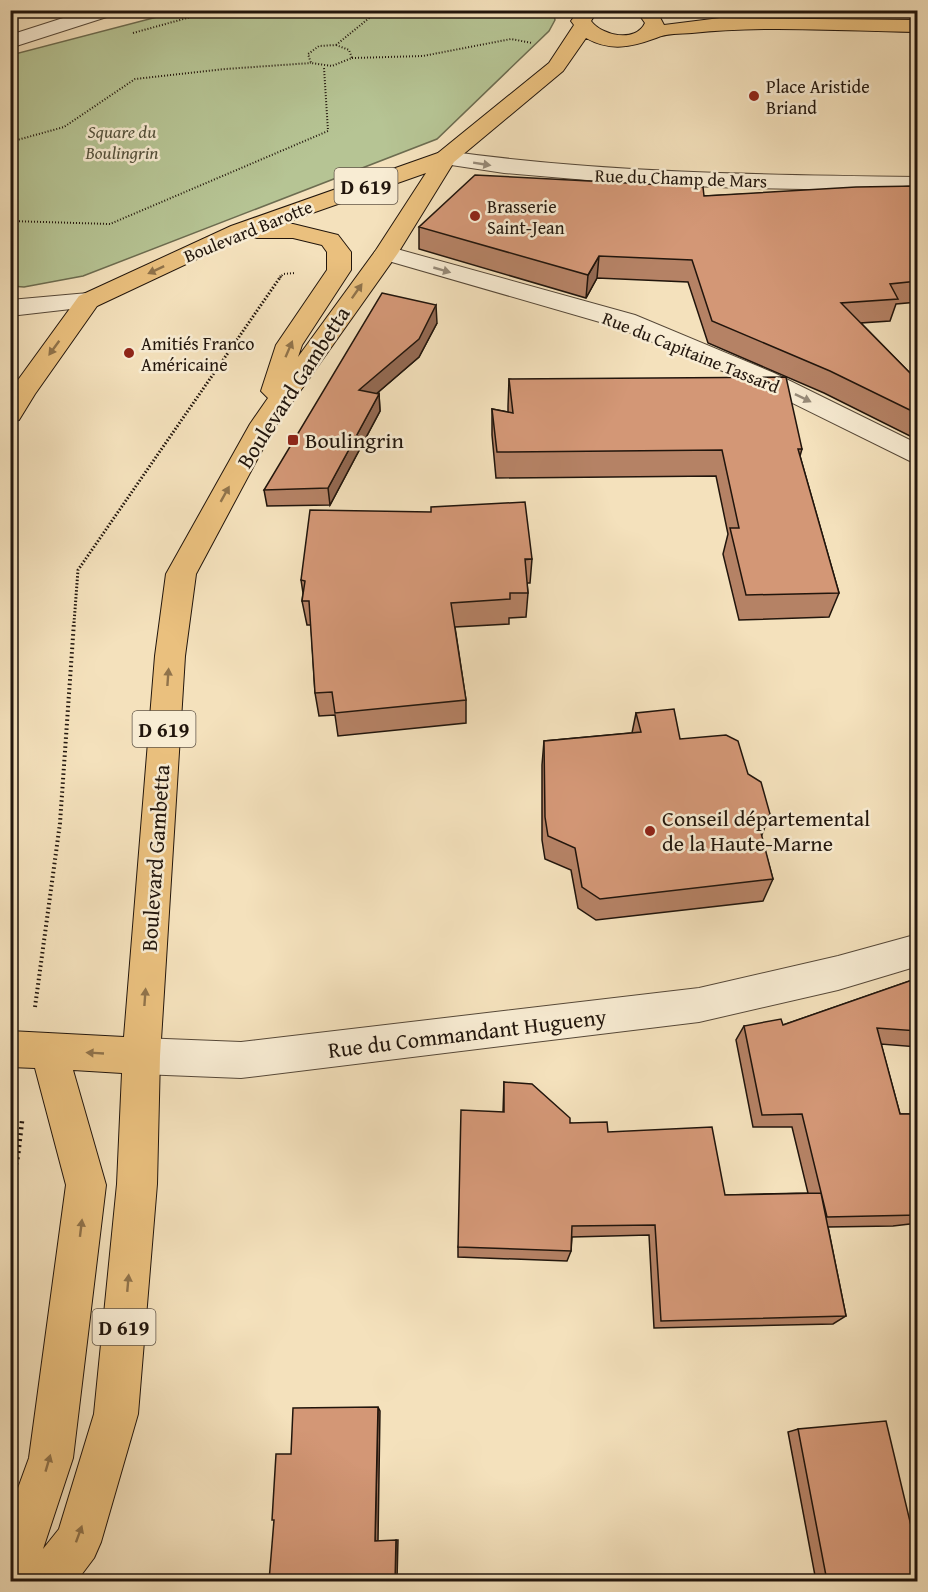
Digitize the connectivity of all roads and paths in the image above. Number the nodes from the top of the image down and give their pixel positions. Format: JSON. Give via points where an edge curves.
{"nodes":[{"id":1,"x":109,"y":10,"type":"edge"},
{"id":2,"x":379,"y":10,"type":"edge"},
{"id":3,"x":648,"y":18,"type":"edge"},
{"id":4,"x":586,"y":19,"type":"edge"},
{"id":5,"x":918,"y":26,"type":"edge"},
{"id":6,"x":618,"y":41,"type":"junction"},
{"id":7,"x":10,"y":42,"type":"edge"},
{"id":8,"x":535,"y":44,"type":"dead end"},
{"id":9,"x":336,"y":45,"type":"junction"},
{"id":10,"x":352,"y":58,"type":"junction"},
{"id":11,"x":311,"y":63,"type":"junction"},
{"id":12,"x":556,"y":67,"type":"junction"},
{"id":13,"x":324,"y":68,"type":"junction"},
{"id":14,"x":10,"y":142,"type":"edge"},
{"id":15,"x":446,"y":158,"type":"junction"},
{"id":16,"x":918,"y":184,"type":"edge"},
{"id":17,"x":10,"y":221,"type":"edge"},
{"id":18,"x":239,"y":231,"type":"junction"},
{"id":19,"x":386,"y":253,"type":"junction"},
{"id":20,"x":339,"y":270,"type":"junction"},
{"id":21,"x":88,"y":301,"type":"junction"},
{"id":22,"x":10,"y":308,"type":"edge"},
{"id":23,"x":10,"y":414,"type":"edge"},
{"id":24,"x":263,"y":424,"type":"junction"},
{"id":25,"x":918,"y":456,"type":"edge"},
{"id":26,"x":918,"y":950,"type":"edge"},
{"id":27,"x":30,"y":1050,"type":"edge"},
{"id":28,"x":141,"y":1056,"type":"junction"},
{"id":29,"x":10,"y":1578,"type":"edge"},
{"id":30,"x":46,"y":1581,"type":"edge"}],
"edges":[{"from":1,"to":7,"type":"street"},
{"from":2,"to":9,"type":"path"},
{"from":3,"to":5,"type":"main road","name":"Boulevard Gambetta","via":[[720,24]]},
{"from":3,"to":6,"type":"main road","name":"Boulevard Gambetta","via":[[638,39]]},
{"from":4,"to":6,"type":"main road","via":[[596,37]]},
{"from":4,"to":12,"type":"main road","name":"Boulevard Gambetta","number":"D 619"},
{"from":6,"to":12,"type":"main road","name":"Boulevard Gambetta","number":"D 619"},
{"from":8,"to":10,"type":"path","via":[[511,39],[423,56]]},
{"from":9,"to":10,"type":"path","via":[[349,50]]},
{"from":9,"to":11,"type":"path","via":[[319,46],[308,54]]},
{"from":10,"to":13,"type":"path","via":[[341,66]]},
{"from":11,"to":13,"type":"path"},
{"from":11,"to":14,"type":"path","via":[[135,80],[64,127]]},
{"from":12,"to":15,"type":"main road","name":"Boulevard Gambetta","number":"D 619"},
{"from":13,"to":17,"type":"path","via":[[328,132],[110,224]]},
{"from":15,"to":16,"type":"street","name":"Rue du Champ de Mars","one_way":true,"via":[[519,170],[706,181]]},
{"from":15,"to":18,"type":"main road","name":"Boulevard Barotte","number":"D 619"},
{"from":15,"to":19,"type":"main road","name":"Boulevard Gambetta","number":"D 619"},
{"from":18,"to":20,"type":"main road","via":[[293,231],[330,240],[339,252]]},
{"from":18,"to":21,"type":"main road","name":"Boulevard Barotte","number":"D 619","one_way":true},
{"from":24,"to":19,"type":"main road","name":"Boulevard Gambetta","number":"D 619","one_way":true},
{"from":19,"to":25,"type":"street","name":"Rue du Capitaine Tassard","one_way":true,"via":[[626,321],[765,380]]},
{"from":24,"to":20,"type":"main road","one_way":true,"via":[[289,345]]},
{"from":20,"to":27,"type":"path","via":[[283,274],[78,570],[60,823]]},
{"from":21,"to":22,"type":"street","name":"Boulevard Barotte"},
{"from":21,"to":23,"type":"main road","name":"Boulevard Barotte","number":"D 619","one_way":true},
{"from":28,"to":24,"type":"main road","name":"Boulevard Gambetta","number":"D 619","one_way":true,"via":[[170,656],[181,574]]},
{"from":26,"to":28,"type":"street","name":"Rue du Commandant Hugueny","via":[[699,1005],[241,1060]]},
{"from":28,"to":27,"type":"main road","name":"Rue du Commandant Hugueny","one_way":true},
{"from":29,"to":27,"type":"main road","one_way":true,"via":[[51,1458],[86,1185]]},
{"from":30,"to":28,"type":"main road","name":"Boulevard Gambetta","number":"D 619","one_way":true,"via":[[78,1542],[116,1414],[137,1184]]}]}
